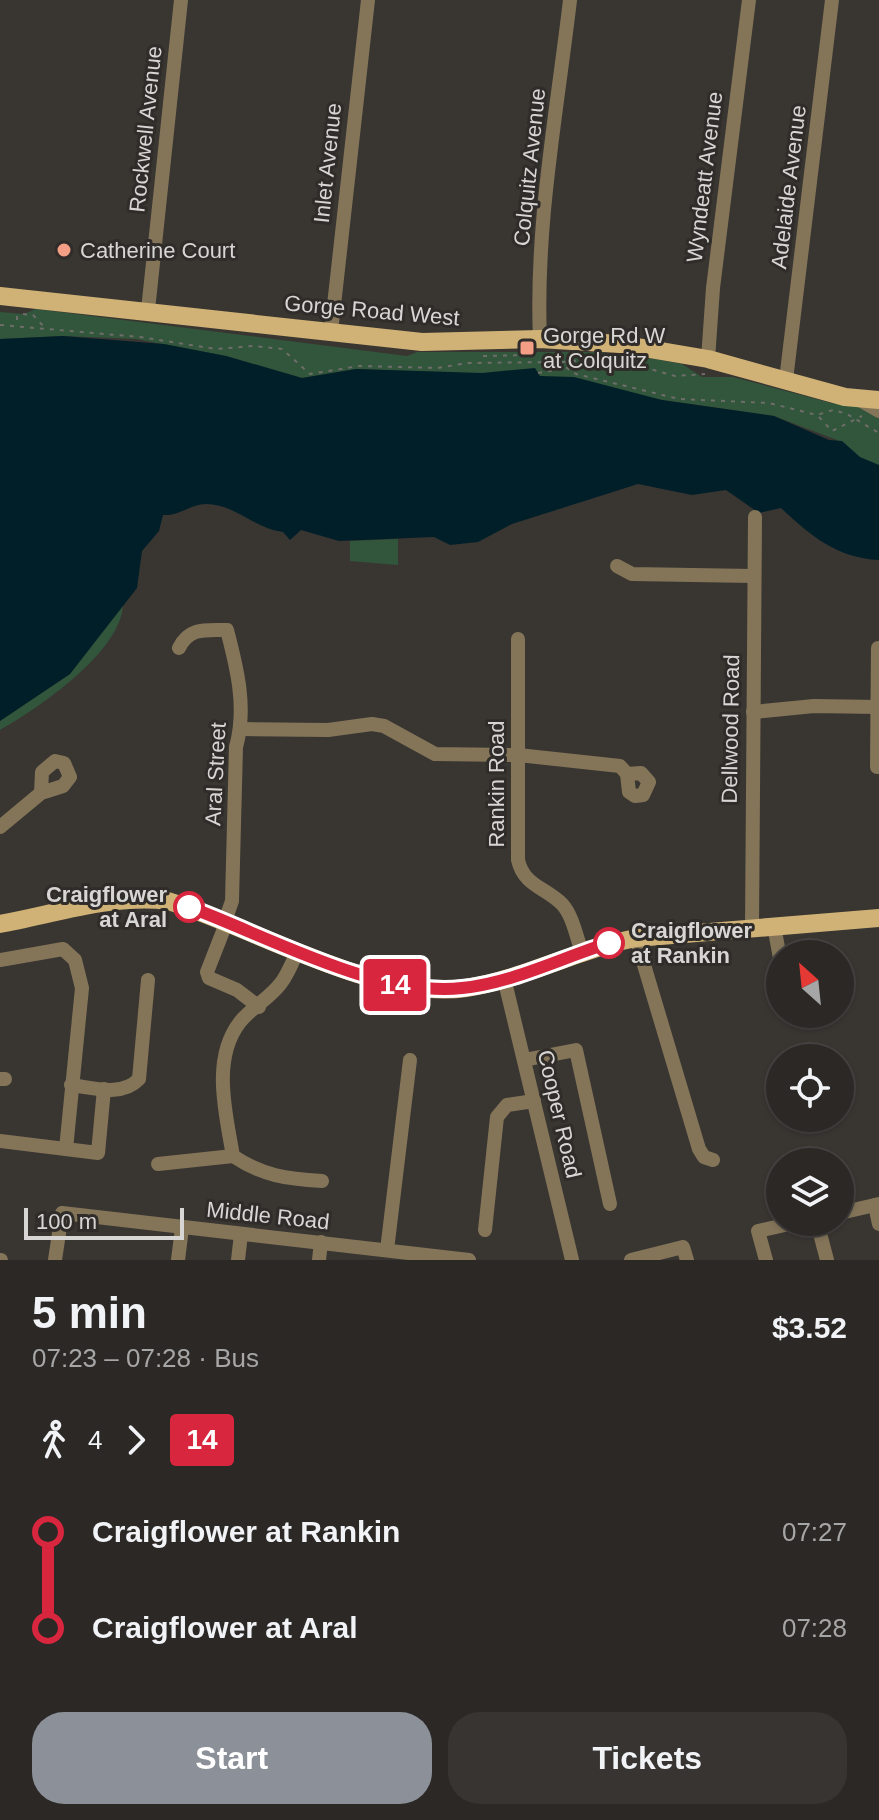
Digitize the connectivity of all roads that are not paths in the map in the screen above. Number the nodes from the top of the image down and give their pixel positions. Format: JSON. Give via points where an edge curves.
{"nodes":[{"id":1,"x":181,"y":0,"type":"edge"},
{"id":2,"x":368,"y":0,"type":"edge"},
{"id":3,"x":570,"y":0,"type":"edge"},
{"id":4,"x":749,"y":0,"type":"edge"},
{"id":5,"x":832,"y":0,"type":"edge"},
{"id":6,"x":0,"y":296,"type":"edge"},
{"id":7,"x":148,"y":310,"type":"junction"},
{"id":8,"x":331,"y":332,"type":"junction"},
{"id":9,"x":540,"y":339,"type":"junction"},
{"id":10,"x":708,"y":366,"type":"junction"},
{"id":11,"x":786,"y":380,"type":"junction"},
{"id":12,"x":873,"y":405,"type":"edge"},
{"id":13,"x":754,"y":524,"type":"dead end"},
{"id":14,"x":617,"y":566,"type":"dead end"},
{"id":15,"x":753,"y":576,"type":"junction"},
{"id":16,"x":518,"y":639,"type":"dead end"},
{"id":17,"x":179,"y":648,"type":"dead end"},
{"id":18,"x":878,"y":648,"type":"edge"},
{"id":19,"x":878,"y":707,"type":"edge"},
{"id":20,"x":753,"y":712,"type":"junction"},
{"id":21,"x":241,"y":729,"type":"junction"},
{"id":22,"x":518,"y":755,"type":"junction"},
{"id":23,"x":877,"y":767,"type":"dead end"},
{"id":24,"x":627,"y":774,"type":"dead end"},
{"id":25,"x":41,"y":793,"type":"dead end"},
{"id":26,"x":0,"y":827,"type":"edge"},
{"id":27,"x":879,"y":918,"type":"edge"},
{"id":28,"x":226,"y":921,"type":"junction"},
{"id":29,"x":0,"y":924,"type":"edge"},
{"id":30,"x":774,"y":926,"type":"junction"},
{"id":31,"x":752,"y":928,"type":"junction"},
{"id":32,"x":636,"y":938,"type":"junction"},
{"id":33,"x":777,"y":940,"type":"edge"},
{"id":34,"x":298,"y":950,"type":"junction"},
{"id":35,"x":582,"y":952,"type":"junction"},
{"id":36,"x":0,"y":960,"type":"edge"},
{"id":37,"x":504,"y":978,"type":"junction"},
{"id":38,"x":148,"y":980,"type":"dead end"},
{"id":39,"x":259,"y":1007,"type":"junction"},
{"id":40,"x":410,"y":1060,"type":"dead end"},
{"id":41,"x":524,"y":1060,"type":"junction"},
{"id":42,"x":71,"y":1085,"type":"junction"},
{"id":43,"x":104,"y":1089,"type":"junction"},
{"id":44,"x":534,"y":1101,"type":"junction"},
{"id":45,"x":0,"y":1141,"type":"edge"},
{"id":46,"x":66,"y":1149,"type":"junction"},
{"id":47,"x":233,"y":1156,"type":"junction"},
{"id":48,"x":713,"y":1160,"type":"dead end"},
{"id":49,"x":158,"y":1164,"type":"dead end"},
{"id":50,"x":322,"y":1181,"type":"dead end"},
{"id":51,"x":610,"y":1204,"type":"dead end"},
{"id":52,"x":877,"y":1205,"type":"edge"},
{"id":53,"x":854,"y":1210,"type":"edge"},
{"id":54,"x":879,"y":1224,"type":"edge"},
{"id":55,"x":182,"y":1228,"type":"junction"},
{"id":56,"x":766,"y":1229,"type":"edge"},
{"id":57,"x":485,"y":1230,"type":"dead end"},
{"id":58,"x":241,"y":1234,"type":"junction"},
{"id":59,"x":821,"y":1236,"type":"edge"},
{"id":60,"x":321,"y":1242,"type":"junction"},
{"id":61,"x":396,"y":1254,"type":"edge"},
{"id":62,"x":55,"y":1260,"type":"edge"},
{"id":63,"x":178,"y":1260,"type":"edge"},
{"id":64,"x":238,"y":1260,"type":"edge"},
{"id":65,"x":319,"y":1260,"type":"edge"},
{"id":66,"x":469,"y":1260,"type":"edge"},
{"id":67,"x":572,"y":1260,"type":"edge"},
{"id":68,"x":631,"y":1260,"type":"edge"},
{"id":69,"x":687,"y":1260,"type":"edge"},
{"id":70,"x":766,"y":1260,"type":"edge"},
{"id":71,"x":827,"y":1260,"type":"edge"}],
"edges":[{"from":1,"to":7,"type":"street","name":"Rockwell Avenue"},
{"from":2,"to":8,"type":"street","name":"Inlet Avenue"},
{"from":3,"to":9,"type":"street","name":"Colquitz Avenue","via":[[538,288]]},
{"from":4,"to":10,"type":"street","name":"Wyndeatt Avenue"},
{"from":5,"to":11,"type":"street","name":"Adelaide Avenue"},
{"from":6,"to":7,"type":"main road","name":"Gorge Road West"},
{"from":7,"to":8,"type":"main road","name":"Gorge Road West"},
{"from":8,"to":9,"type":"main road","name":"Gorge Road West","via":[[441,343]]},
{"from":9,"to":10,"type":"main road","name":"Gorge Road West","via":[[620,344]]},
{"from":10,"to":11,"type":"main road","name":"Gorge Road West"},
{"from":11,"to":12,"type":"main road","name":"Gorge Road West"},
{"from":13,"to":15,"type":"street","name":"Dellwood Road"},
{"from":14,"to":15,"type":"street","via":[[632,574]]},
{"from":15,"to":20,"type":"street","name":"Dellwood Road"},
{"from":16,"to":22,"type":"street","name":"Rankin Road"},
{"from":17,"to":21,"type":"street","name":"Aral Street","via":[[199,629],[227,630],[238,674]]},
{"from":18,"to":19,"type":"street"},
{"from":19,"to":20,"type":"street"},
{"from":19,"to":23,"type":"street"},
{"from":20,"to":31,"type":"street","name":"Dellwood Road"},
{"from":21,"to":22,"type":"street","via":[[328,730],[372,724],[435,754]]},
{"from":21,"to":28,"type":"street","name":"Aral Street","via":[[236,747],[232,901]]},
{"from":22,"to":24,"type":"street","via":[[620,766]]},
{"from":22,"to":35,"type":"street","name":"Rankin Road","via":[[519,866],[530,882],[564,906]]},
{"from":25,"to":26,"type":"street"},
{"from":27,"to":30,"type":"main road"},
{"from":28,"to":29,"type":"main road","via":[[144,898]]},
{"from":28,"to":34,"type":"main road"},
{"from":28,"to":39,"type":"street","name":"Aral Street","via":[[209,978]]},
{"from":30,"to":31,"type":"main road"},
{"from":30,"to":33,"type":"street"},
{"from":31,"to":32,"type":"main road"},
{"from":32,"to":35,"type":"main road"},
{"from":32,"to":48,"type":"street","via":[[699,1149]]},
{"from":34,"to":37,"type":"main road","via":[[370,978],[429,990]]},
{"from":34,"to":39,"type":"street","via":[[281,983]]},
{"from":35,"to":37,"type":"main road"},
{"from":36,"to":42,"type":"street","via":[[63,949],[75,960],[82,988]]},
{"from":37,"to":41,"type":"street","name":"Cooper Road"},
{"from":38,"to":43,"type":"street","via":[[139,1079],[131,1087]]},
{"from":39,"to":47,"type":"street","via":[[241,1022],[223,1072]]},
{"from":40,"to":61,"type":"street"},
{"from":41,"to":44,"type":"street","name":"Cooper Road"},
{"from":41,"to":51,"type":"street","via":[[576,1050]]},
{"from":42,"to":43,"type":"street"},
{"from":42,"to":46,"type":"street"},
{"from":43,"to":46,"type":"street","via":[[98,1153]]},
{"from":44,"to":57,"type":"street","via":[[507,1105],[497,1117]]},
{"from":44,"to":67,"type":"street","name":"Cooper Road"},
{"from":45,"to":46,"type":"street"},
{"from":47,"to":49,"type":"street"},
{"from":47,"to":50,"type":"street","via":[[257,1172]]},
{"from":52,"to":53,"type":"street"},
{"from":52,"to":54,"type":"street"},
{"from":55,"to":58,"type":"street","name":"Middle Road"},
{"from":55,"to":62,"type":"street","name":"Middle Road","via":[[62,1213]]},
{"from":55,"to":63,"type":"street"},
{"from":56,"to":70,"type":"street","via":[[758,1231]]},
{"from":58,"to":60,"type":"street","name":"Middle Road"},
{"from":58,"to":64,"type":"street"},
{"from":59,"to":71,"type":"street"},
{"from":60,"to":61,"type":"street","name":"Middle Road"},
{"from":60,"to":65,"type":"street"},
{"from":61,"to":66,"type":"street","name":"Middle Road"},
{"from":68,"to":69,"type":"street","via":[[683,1247]]}]}
